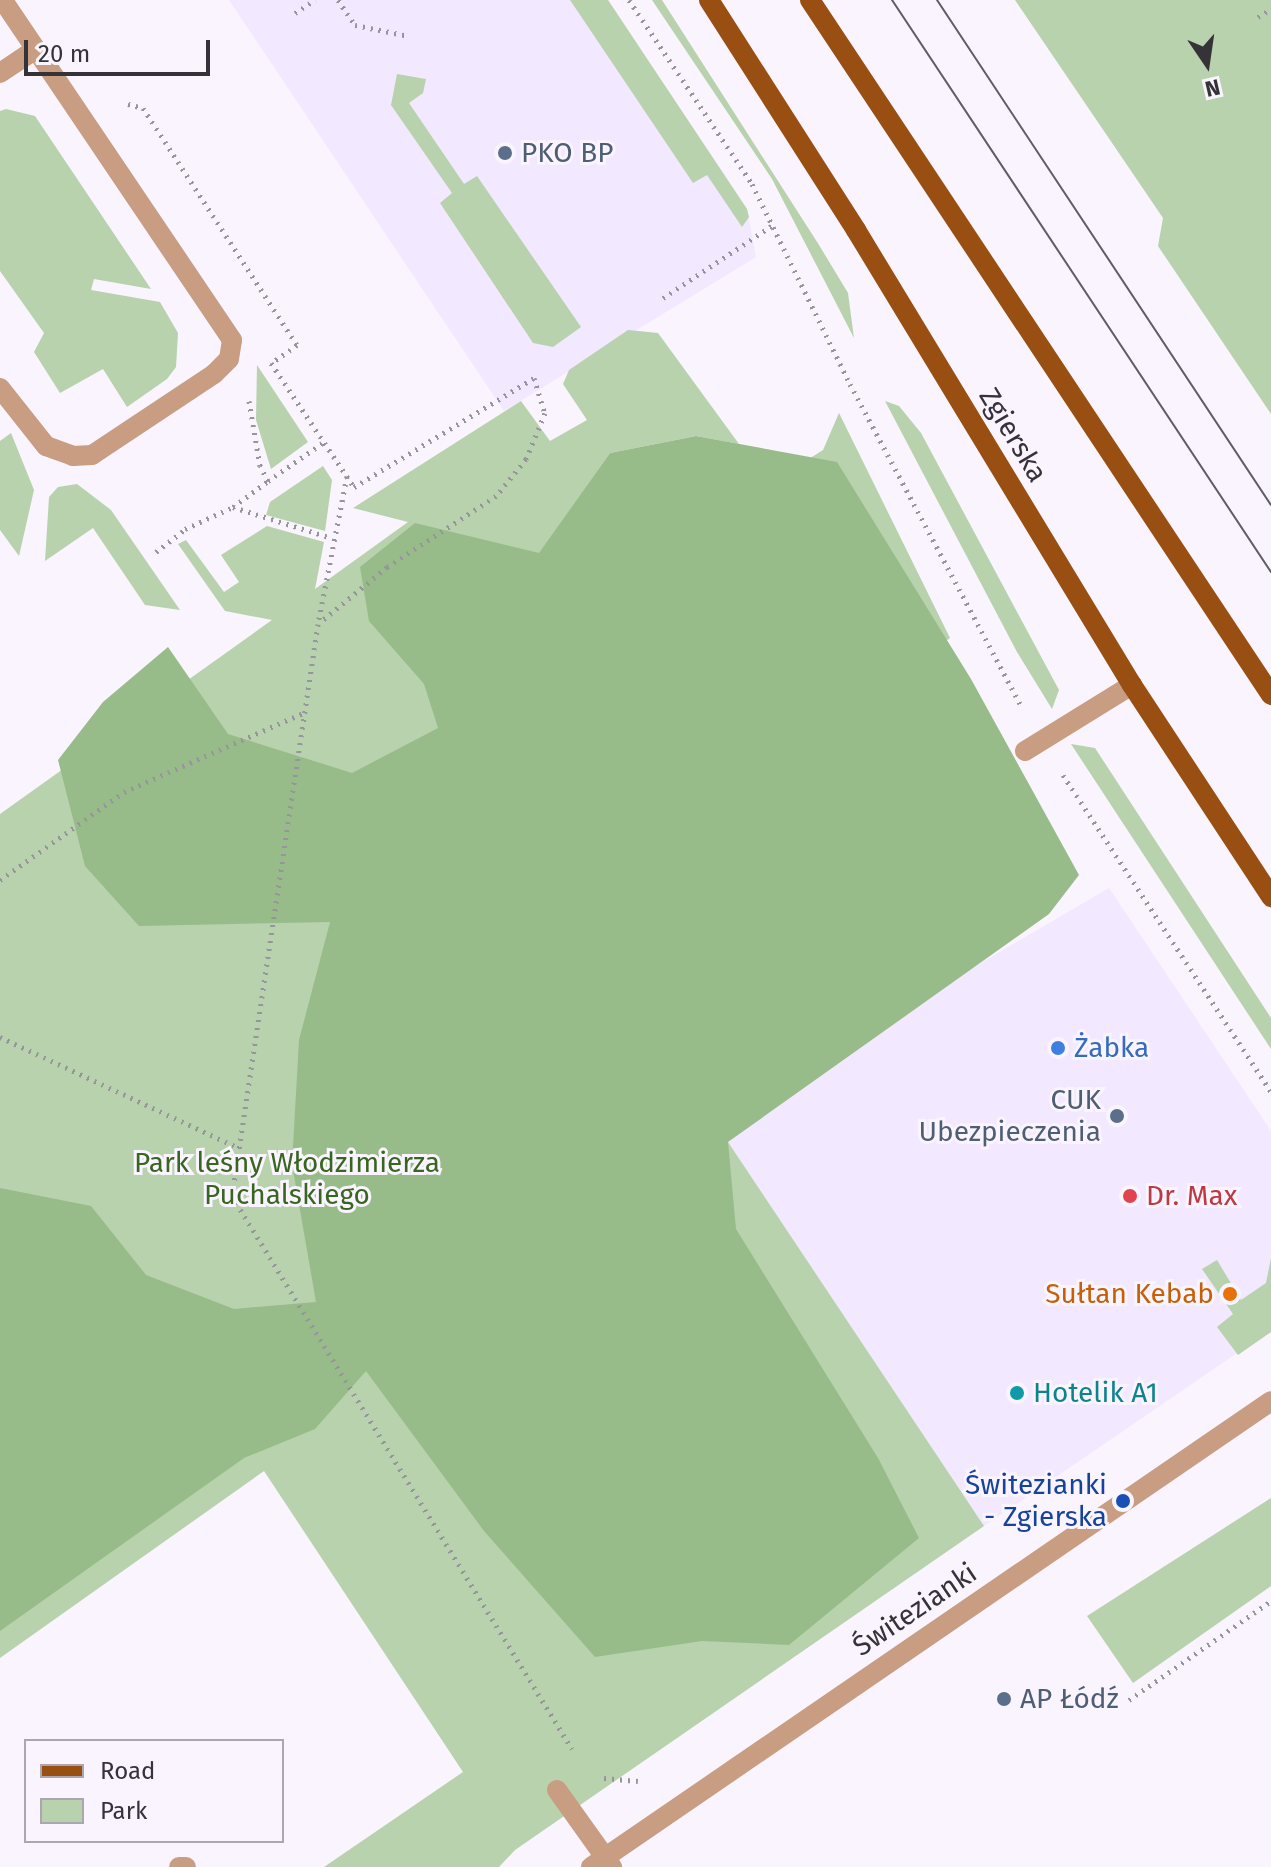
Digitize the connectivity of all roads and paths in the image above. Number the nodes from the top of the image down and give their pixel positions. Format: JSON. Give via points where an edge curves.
{"nodes":[{"id":1,"x":3,"y":0,"type":"edge"},
{"id":2,"x":315,"y":0,"type":"edge"},
{"id":3,"x":338,"y":0,"type":"edge"},
{"id":4,"x":629,"y":0,"type":"edge"},
{"id":5,"x":709,"y":0,"type":"edge"},
{"id":6,"x":810,"y":0,"type":"edge"},
{"id":7,"x":1271,"y":9,"type":"edge"},
{"id":8,"x":295,"y":13,"type":"dead end"},
{"id":9,"x":1258,"y":17,"type":"dead end"},
{"id":10,"x":409,"y":36,"type":"dead end"},
{"id":11,"x":36,"y":49,"type":"junction"},
{"id":12,"x":0,"y":73,"type":"edge"},
{"id":13,"x":115,"y":102,"type":"dead end"},
{"id":14,"x":773,"y":225,"type":"junction"},
{"id":15,"x":663,"y":298,"type":"dead end"},
{"id":16,"x":0,"y":388,"type":"edge"},
{"id":17,"x":249,"y":410,"type":"dead end"},
{"id":18,"x":324,"y":442,"type":"junction"},
{"id":19,"x":347,"y":476,"type":"junction"},
{"id":20,"x":268,"y":481,"type":"junction"},
{"id":21,"x":233,"y":507,"type":"junction"},
{"id":22,"x":332,"y":538,"type":"junction"},
{"id":23,"x":156,"y":552,"type":"dead end"},
{"id":24,"x":318,"y":624,"type":"junction"},
{"id":25,"x":1132,"y":685,"type":"junction"},
{"id":26,"x":1271,"y":695,"type":"edge"},
{"id":27,"x":305,"y":712,"type":"junction"},
{"id":28,"x":1033,"y":747,"type":"junction"},
{"id":29,"x":0,"y":880,"type":"edge"},
{"id":30,"x":1271,"y":897,"type":"edge"},
{"id":31,"x":0,"y":1037,"type":"edge"},
{"id":32,"x":1271,"y":1092,"type":"edge"},
{"id":33,"x":239,"y":1148,"type":"junction"},
{"id":34,"x":1271,"y":1401,"type":"edge"},
{"id":35,"x":1271,"y":1601,"type":"edge"},
{"id":36,"x":1129,"y":1700,"type":"dead end"},
{"id":37,"x":578,"y":1759,"type":"dead end"},
{"id":38,"x":590,"y":1774,"type":"dead end"},
{"id":39,"x":638,"y":1781,"type":"dead end"},
{"id":40,"x":557,"y":1790,"type":"dead end"},
{"id":41,"x":603,"y":1864,"type":"edge"},
{"id":42,"x":179,"y":1867,"type":"edge"},
{"id":43,"x":186,"y":1867,"type":"edge"}],
"edges":[{"from":1,"to":11,"type":"street"},
{"from":2,"to":8,"type":"path"},
{"from":3,"to":10,"type":"path","via":[[355,25]]},
{"from":4,"to":14,"type":"path","via":[[752,184]]},
{"from":5,"to":25,"type":"main road","name":"Zgierska","via":[[856,230]]},
{"from":6,"to":26,"type":"main road"},
{"from":7,"to":9,"type":"path"},
{"from":11,"to":12,"type":"street"},
{"from":11,"to":16,"type":"street","via":[[232,340],[229,359],[214,374],[92,455],[73,456],[46,446]]},
{"from":13,"to":18,"type":"path","via":[[143,108],[297,345],[271,363]]},
{"from":14,"to":15,"type":"path"},
{"from":14,"to":28,"type":"path"},
{"from":17,"to":20,"type":"path"},
{"from":18,"to":19,"type":"path"},
{"from":18,"to":20,"type":"path"},
{"from":19,"to":22,"type":"path"},
{"from":19,"to":24,"type":"path","via":[[354,487],[534,378],[545,413],[526,459],[496,496],[387,567]]},
{"from":20,"to":21,"type":"path"},
{"from":21,"to":22,"type":"path"},
{"from":21,"to":23,"type":"path","via":[[185,529]]},
{"from":22,"to":24,"type":"path"},
{"from":24,"to":27,"type":"path"},
{"from":25,"to":28,"type":"street"},
{"from":25,"to":30,"type":"main road","name":"Zgierska"},
{"from":27,"to":29,"type":"path","via":[[124,792]]},
{"from":27,"to":33,"type":"path"},
{"from":28,"to":32,"type":"path"},
{"from":31,"to":33,"type":"path"},
{"from":33,"to":37,"type":"path","via":[[232,1196]]},
{"from":34,"to":41,"type":"street","name":"Świtezianki"},
{"from":35,"to":36,"type":"path"},
{"from":38,"to":39,"type":"path"},
{"from":40,"to":41,"type":"street"},
{"from":42,"to":43,"type":"street"}]}
